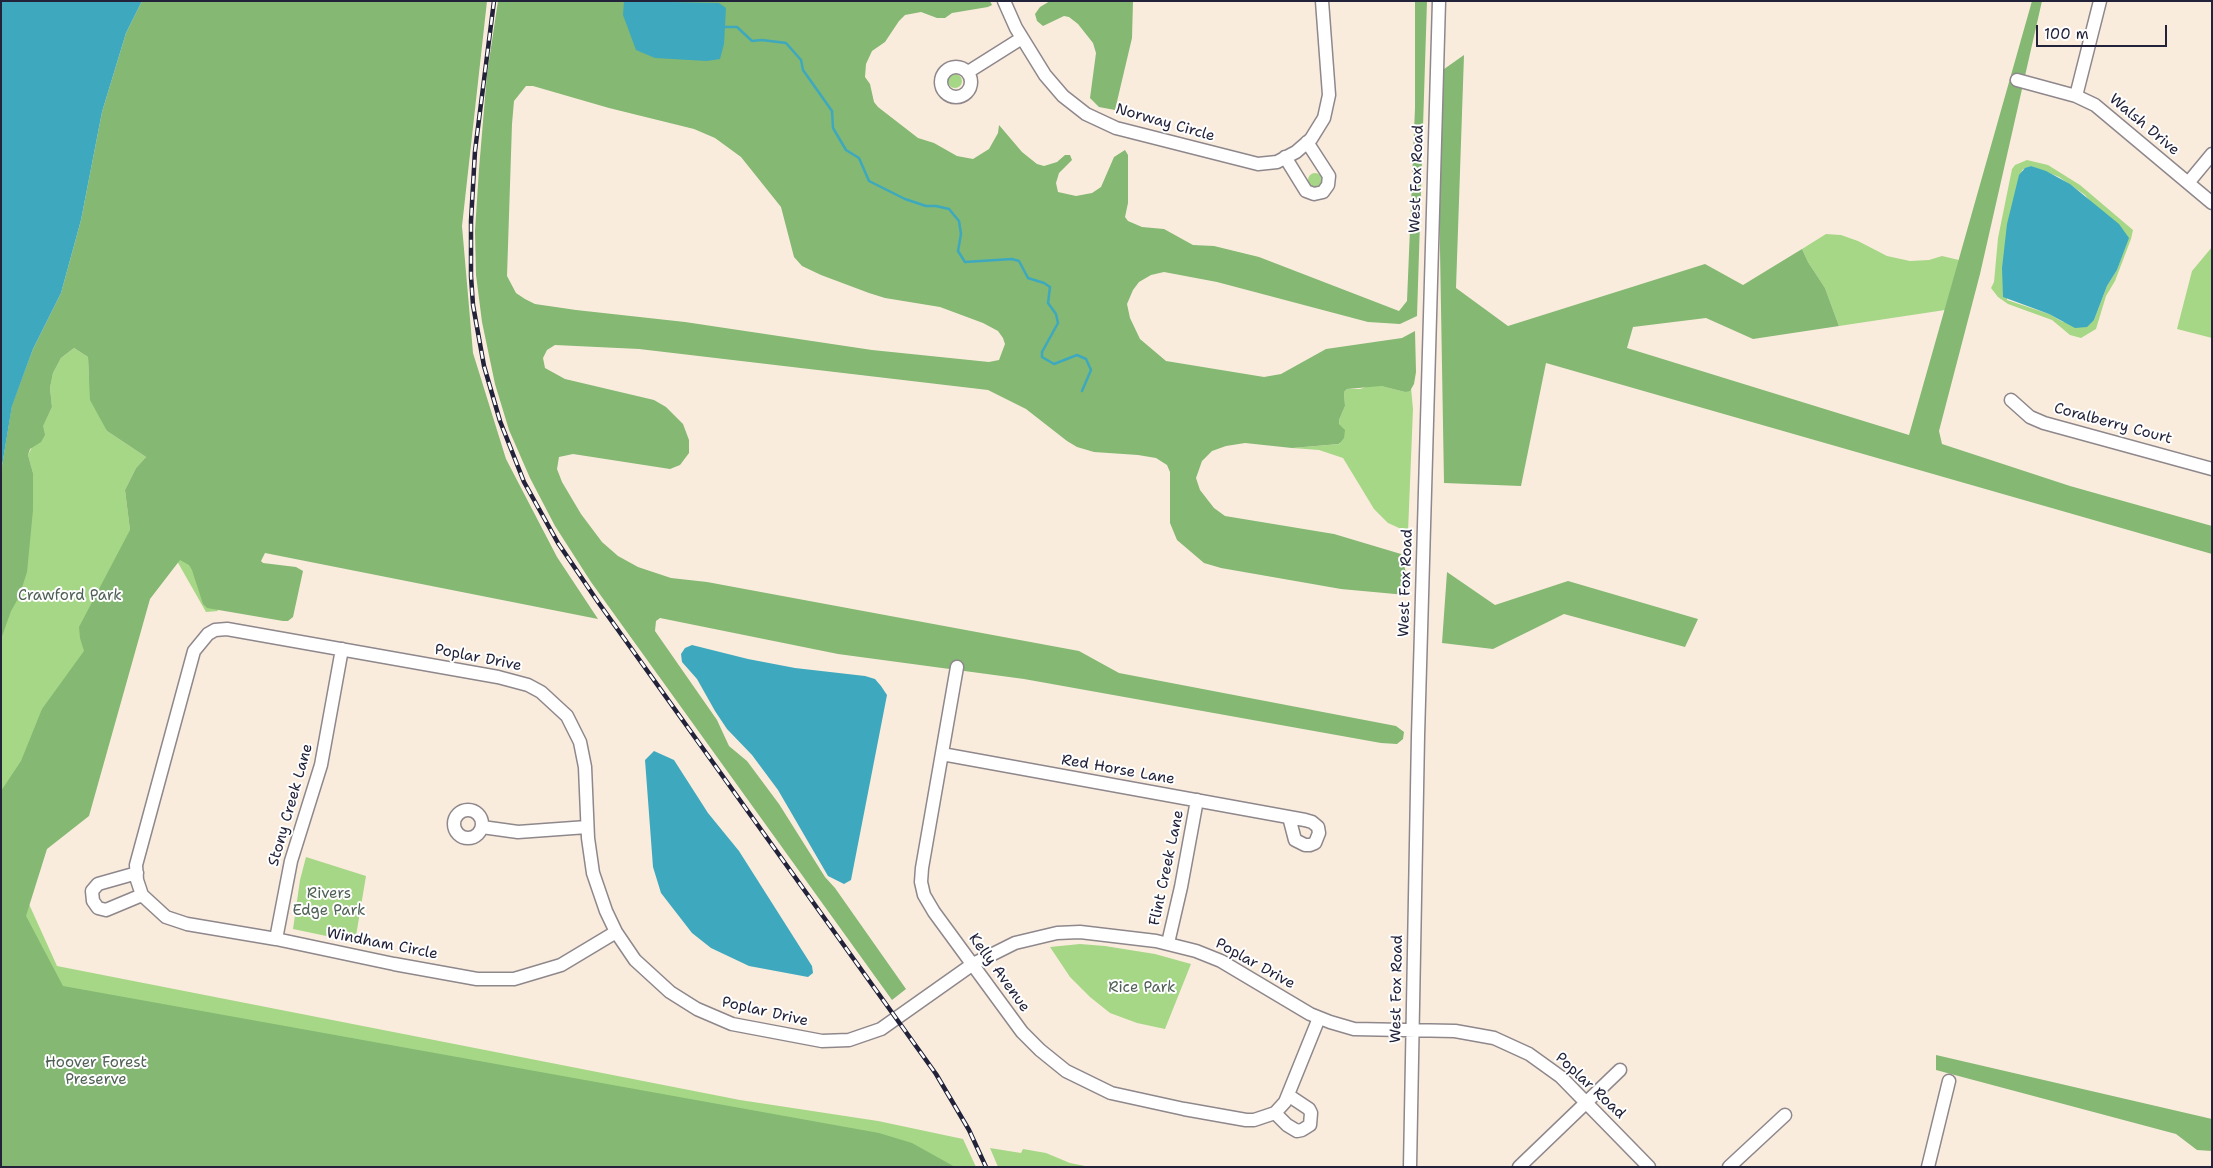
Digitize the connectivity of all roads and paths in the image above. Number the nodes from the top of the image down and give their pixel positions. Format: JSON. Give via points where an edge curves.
{"nodes":[{"id":1,"x":1004,"y":1,"type":"edge"},
{"id":2,"x":1322,"y":1,"type":"edge"},
{"id":3,"x":1439,"y":1,"type":"edge"},
{"id":4,"x":2100,"y":1,"type":"edge"},
{"id":5,"x":1022,"y":38,"type":"junction"},
{"id":6,"x":968,"y":72,"type":"dead end"},
{"id":7,"x":2017,"y":80,"type":"dead end"},
{"id":8,"x":2076,"y":96,"type":"junction"},
{"id":9,"x":1307,"y":142,"type":"junction"},
{"id":10,"x":2212,"y":154,"type":"edge"},
{"id":11,"x":1285,"y":157,"type":"junction"},
{"id":12,"x":2188,"y":183,"type":"junction"},
{"id":13,"x":2212,"y":203,"type":"edge"},
{"id":14,"x":2011,"y":400,"type":"dead end"},
{"id":15,"x":2212,"y":469,"type":"edge"},
{"id":16,"x":342,"y":649,"type":"junction"},
{"id":17,"x":957,"y":667,"type":"dead end"},
{"id":18,"x":942,"y":754,"type":"junction"},
{"id":19,"x":1197,"y":800,"type":"junction"},
{"id":20,"x":1289,"y":817,"type":"dead end"},
{"id":21,"x":482,"y":827,"type":"dead end"},
{"id":22,"x":587,"y":827,"type":"junction"},
{"id":23,"x":137,"y":873,"type":"junction"},
{"id":24,"x":142,"y":895,"type":"junction"},
{"id":25,"x":616,"y":932,"type":"junction"},
{"id":26,"x":276,"y":940,"type":"junction"},
{"id":27,"x":1168,"y":943,"type":"junction"},
{"id":28,"x":973,"y":964,"type":"junction"},
{"id":29,"x":1319,"y":1018,"type":"junction"},
{"id":30,"x":1412,"y":1030,"type":"junction"},
{"id":31,"x":1620,"y":1070,"type":"dead end"},
{"id":32,"x":1949,"y":1081,"type":"dead end"},
{"id":33,"x":1288,"y":1095,"type":"junction"},
{"id":34,"x":1587,"y":1104,"type":"junction"},
{"id":35,"x":1274,"y":1113,"type":"junction"},
{"id":36,"x":1785,"y":1115,"type":"dead end"},
{"id":37,"x":1410,"y":1167,"type":"edge"},
{"id":38,"x":1519,"y":1167,"type":"edge"},
{"id":39,"x":1649,"y":1167,"type":"edge"},
{"id":40,"x":1729,"y":1167,"type":"edge"},
{"id":41,"x":1928,"y":1167,"type":"edge"}],
"edges":[{"from":1,"to":5,"type":"street","name":"Norway Circle"},
{"from":2,"to":9,"type":"street","name":"Norway Circle","via":[[1329,95],[1324,118]]},
{"from":3,"to":30,"type":"street","name":"West Fox Road"},
{"from":4,"to":8,"type":"street"},
{"from":5,"to":6,"type":"street"},
{"from":5,"to":11,"type":"street","name":"Norway Circle","via":[[1045,75],[1063,96],[1086,114],[1116,128],[1258,164],[1278,162]]},
{"from":7,"to":8,"type":"street","name":"Walsh Drive"},
{"from":8,"to":12,"type":"street","name":"Walsh Drive","via":[[2096,105]]},
{"from":9,"to":11,"type":"street","name":"Norway Circle"},
{"from":9,"to":11,"type":"street","via":[[1329,176],[1323,192],[1314,194],[1306,191]]},
{"from":10,"to":12,"type":"street"},
{"from":12,"to":13,"type":"street","name":"Walsh Drive"},
{"from":14,"to":15,"type":"street","name":"Coralberry Court","via":[[2030,417],[2044,423]]},
{"from":16,"to":22,"type":"street","name":"Poplar Drive","via":[[498,677],[541,692],[567,716],[580,742],[585,767]]},
{"from":16,"to":23,"type":"street","name":"Poplar Drive","via":[[227,629],[215,630],[201,641],[191,658],[139,852]]},
{"from":16,"to":26,"type":"street","name":"Stony Creek Lane","via":[[320,773],[291,861]]},
{"from":17,"to":18,"type":"street","name":"Kelly Avenue"},
{"from":18,"to":19,"type":"street","name":"Red Horse Lane"},
{"from":18,"to":28,"type":"street","name":"Kelly Avenue","via":[[921,882],[934,912]]},
{"from":19,"to":20,"type":"street","name":"Red Horse Lane"},
{"from":19,"to":27,"type":"street","name":"Flint Creek Lane"},
{"from":21,"to":22,"type":"street","via":[[518,832]]},
{"from":22,"to":25,"type":"street","name":"Poplar Drive","via":[[597,886]]},
{"from":23,"to":24,"type":"street"},
{"from":23,"to":24,"type":"street","via":[[98,884],[92,891],[93,901],[98,908],[106,910]]},
{"from":24,"to":26,"type":"street","name":"Windham Circle","via":[[158,911],[178,922]]},
{"from":25,"to":26,"type":"street","name":"Windham Circle","via":[[561,965],[514,979],[477,979]]},
{"from":25,"to":28,"type":"street","name":"Poplar Drive","via":[[644,970],[696,1009],[745,1027],[822,1041],[849,1040],[881,1029]]},
{"from":27,"to":28,"type":"street","name":"Poplar Drive","via":[[1104,933],[1056,933],[1015,943]]},
{"from":27,"to":29,"type":"street","name":"Poplar Drive","via":[[1221,961]]},
{"from":28,"to":35,"type":"street","name":"Kelly Avenue","via":[[1022,1032],[1080,1080],[1128,1098],[1246,1120],[1265,1118]]},
{"from":29,"to":30,"type":"street","name":"Poplar Drive","via":[[1354,1029]]},
{"from":29,"to":33,"type":"street"},
{"from":30,"to":34,"type":"street","name":"Poplar Road","via":[[1455,1031],[1494,1038],[1529,1054],[1561,1077]]},
{"from":30,"to":37,"type":"street","name":"West Fox Road"},
{"from":31,"to":34,"type":"street"},
{"from":32,"to":41,"type":"street"},
{"from":33,"to":35,"type":"street"},
{"from":33,"to":35,"type":"street","via":[[1309,1109],[1310,1125],[1297,1131]]},
{"from":34,"to":38,"type":"street"},
{"from":34,"to":39,"type":"street","name":"Poplar Road"},
{"from":36,"to":40,"type":"street"}]}
